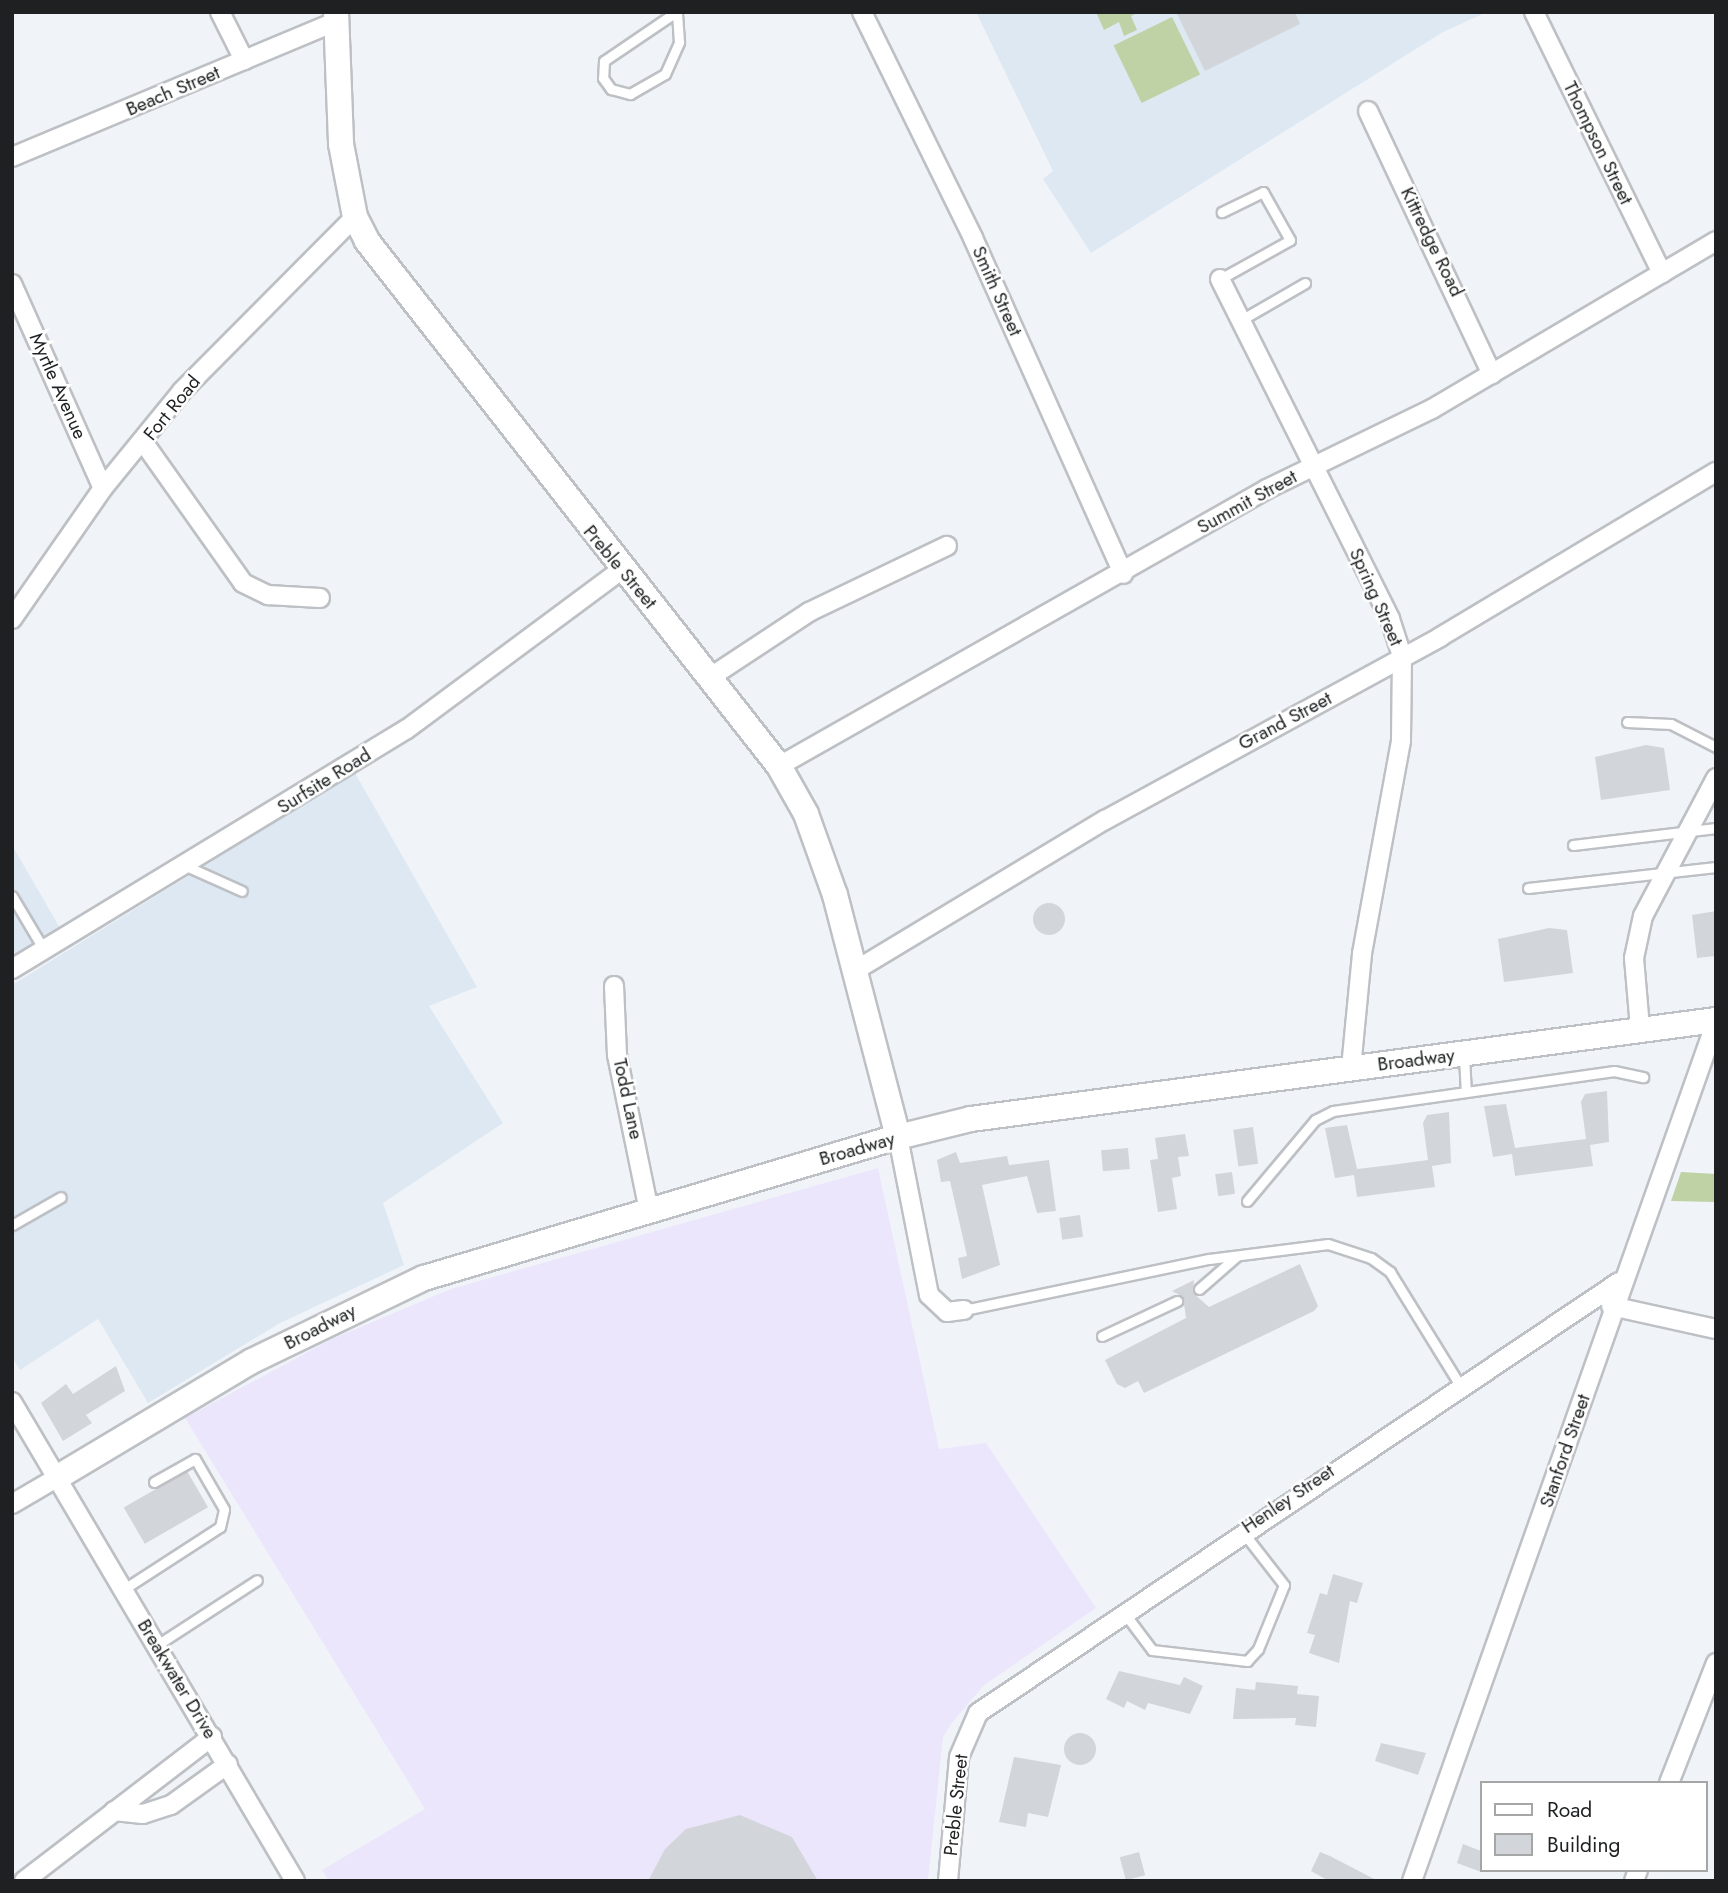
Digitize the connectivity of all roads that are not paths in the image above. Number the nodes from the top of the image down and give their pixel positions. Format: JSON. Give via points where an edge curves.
{"nodes":[{"id":1,"x":220,"y":12,"type":"edge"},
{"id":2,"x":677,"y":12,"type":"edge"},
{"id":3,"x":862,"y":12,"type":"edge"},
{"id":4,"x":1534,"y":12,"type":"edge"},
{"id":5,"x":334,"y":17,"type":"edge"},
{"id":6,"x":244,"y":60,"type":"junction"},
{"id":7,"x":1368,"y":111,"type":"dead end"},
{"id":8,"x":12,"y":157,"type":"edge"},
{"id":9,"x":1222,"y":212,"type":"dead end"},
{"id":10,"x":355,"y":216,"type":"junction"},
{"id":11,"x":1716,"y":241,"type":"edge"},
{"id":12,"x":1662,"y":273,"type":"junction"},
{"id":13,"x":1220,"y":279,"type":"joint"},
{"id":14,"x":1305,"y":283,"type":"dead end"},
{"id":15,"x":12,"y":284,"type":"edge"},
{"id":16,"x":1241,"y":320,"type":"junction"},
{"id":17,"x":1492,"y":374,"type":"junction"},
{"id":18,"x":144,"y":443,"type":"junction"},
{"id":19,"x":1312,"y":466,"type":"junction"},
{"id":20,"x":1716,"y":472,"type":"edge"},
{"id":21,"x":103,"y":488,"type":"junction"},
{"id":22,"x":947,"y":546,"type":"dead end"},
{"id":23,"x":621,"y":570,"type":"junction"},
{"id":24,"x":1123,"y":574,"type":"junction"},
{"id":25,"x":320,"y":598,"type":"dead end"},
{"id":26,"x":12,"y":619,"type":"edge"},
{"id":27,"x":1402,"y":657,"type":"junction"},
{"id":28,"x":709,"y":678,"type":"junction"},
{"id":29,"x":1627,"y":722,"type":"dead end"},
{"id":30,"x":1716,"y":747,"type":"edge"},
{"id":31,"x":779,"y":766,"type":"junction"},
{"id":32,"x":1716,"y":778,"type":"edge"},
{"id":33,"x":1716,"y":828,"type":"edge"},
{"id":34,"x":1688,"y":831,"type":"junction"},
{"id":35,"x":1573,"y":845,"type":"dead end"},
{"id":36,"x":186,"y":866,"type":"junction"},
{"id":37,"x":1716,"y":867,"type":"edge"},
{"id":38,"x":1665,"y":872,"type":"junction"},
{"id":39,"x":1528,"y":888,"type":"dead end"},
{"id":40,"x":242,"y":891,"type":"dead end"},
{"id":41,"x":12,"y":896,"type":"edge"},
{"id":42,"x":44,"y":950,"type":"junction"},
{"id":43,"x":12,"y":969,"type":"edge"},
{"id":44,"x":856,"y":971,"type":"junction"},
{"id":45,"x":614,"y":986,"type":"dead end"},
{"id":46,"x":1716,"y":1021,"type":"edge"},
{"id":47,"x":1640,"y":1028,"type":"junction"},
{"id":48,"x":1464,"y":1054,"type":"junction"},
{"id":49,"x":1351,"y":1069,"type":"junction"},
{"id":50,"x":1643,"y":1077,"type":"dead end"},
{"id":51,"x":1466,"y":1090,"type":"junction"},
{"id":52,"x":898,"y":1137,"type":"junction"},
{"id":53,"x":61,"y":1197,"type":"dead end"},
{"id":54,"x":1247,"y":1201,"type":"dead end"},
{"id":55,"x":649,"y":1211,"type":"junction"},
{"id":56,"x":12,"y":1225,"type":"edge"},
{"id":57,"x":1237,"y":1256,"type":"junction"},
{"id":58,"x":1619,"y":1282,"type":"junction"},
{"id":59,"x":1199,"y":1289,"type":"dead end"},
{"id":60,"x":1177,"y":1301,"type":"dead end"},
{"id":61,"x":1611,"y":1306,"type":"junction"},
{"id":62,"x":964,"y":1310,"type":"joint"},
{"id":63,"x":1716,"y":1329,"type":"edge"},
{"id":64,"x":1102,"y":1336,"type":"dead end"},
{"id":65,"x":1461,"y":1387,"type":"junction"},
{"id":66,"x":12,"y":1402,"type":"edge"},
{"id":67,"x":58,"y":1477,"type":"junction"},
{"id":68,"x":154,"y":1482,"type":"dead end"},
{"id":69,"x":12,"y":1504,"type":"edge"},
{"id":70,"x":1241,"y":1530,"type":"junction"},
{"id":71,"x":257,"y":1580,"type":"dead end"},
{"id":72,"x":124,"y":1589,"type":"junction"},
{"id":73,"x":1125,"y":1613,"type":"junction"},
{"id":74,"x":157,"y":1645,"type":"junction"},
{"id":75,"x":1716,"y":1662,"type":"edge"},
{"id":76,"x":967,"y":1730,"type":"joint"},
{"id":77,"x":212,"y":1737,"type":"junction"},
{"id":78,"x":228,"y":1765,"type":"junction"},
{"id":79,"x":1670,"y":1781,"type":"edge"},
{"id":80,"x":114,"y":1811,"type":"junction"},
{"id":81,"x":24,"y":1881,"type":"edge"},
{"id":82,"x":295,"y":1881,"type":"edge"},
{"id":83,"x":948,"y":1881,"type":"edge"},
{"id":84,"x":1412,"y":1881,"type":"edge"}],
"edges":[{"from":1,"to":6,"type":"street"},
{"from":2,"to":2,"type":"lane","via":[[604,61],[611,89],[630,94],[664,74],[679,42]]},
{"from":3,"to":24,"type":"street","name":"Smith Street","via":[[973,238]]},
{"from":4,"to":12,"type":"street","name":"Thompson Street"},
{"from":5,"to":6,"type":"street","name":"Beach Street"},
{"from":5,"to":10,"type":"street","name":"Preble Street","via":[[341,144]]},
{"from":6,"to":8,"type":"street","name":"Beach Street"},
{"from":7,"to":17,"type":"street","name":"Kittredge Road"},
{"from":9,"to":13,"type":"lane","via":[[1263,192],[1290,240]]},
{"from":10,"to":18,"type":"street","name":"Fort Road","via":[[271,295]]},
{"from":10,"to":23,"type":"street","name":"Preble Street","via":[[383,262]]},
{"from":11,"to":12,"type":"street","name":"Summit Street"},
{"from":12,"to":17,"type":"street","name":"Summit Street"},
{"from":13,"to":16,"type":"street","name":"Spring Street"},
{"from":14,"to":16,"type":"lane"},
{"from":15,"to":21,"type":"street","name":"Myrtle Avenue"},
{"from":16,"to":19,"type":"street","name":"Spring Street"},
{"from":17,"to":19,"type":"street","name":"Summit Street"},
{"from":18,"to":21,"type":"street","name":"Fort Road"},
{"from":18,"to":25,"type":"street","via":[[243,583],[268,595]]},
{"from":19,"to":24,"type":"street","name":"Summit Street"},
{"from":19,"to":27,"type":"street","name":"Spring Street","via":[[1390,620]]},
{"from":20,"to":27,"type":"street","name":"Grand Street"},
{"from":21,"to":26,"type":"street","name":"Fort Road"},
{"from":22,"to":28,"type":"street","via":[[809,612]]},
{"from":23,"to":28,"type":"street","name":"Preble Street"},
{"from":23,"to":36,"type":"street","name":"Surfsite Road","via":[[458,695]]},
{"from":24,"to":31,"type":"street","name":"Summit Street"},
{"from":27,"to":44,"type":"street","name":"Grand Street","via":[[1117,813]]},
{"from":27,"to":49,"type":"street","name":"Spring Street","via":[[1401,741],[1362,954]]},
{"from":28,"to":31,"type":"street","name":"Preble Street"},
{"from":29,"to":30,"type":"lane","via":[[1671,724]]},
{"from":31,"to":44,"type":"street","name":"Preble Street","via":[[819,844]]},
{"from":32,"to":34,"type":"street"},
{"from":33,"to":34,"type":"lane"},
{"from":34,"to":35,"type":"lane"},
{"from":34,"to":38,"type":"street"},
{"from":36,"to":40,"type":"lane"},
{"from":36,"to":42,"type":"street","name":"Surfsite Road"},
{"from":37,"to":38,"type":"lane"},
{"from":38,"to":39,"type":"lane"},
{"from":38,"to":47,"type":"street","via":[[1643,916],[1634,958]]},
{"from":41,"to":42,"type":"lane"},
{"from":42,"to":43,"type":"street","name":"Surfsite Road"},
{"from":44,"to":52,"type":"street","name":"Preble Street"},
{"from":45,"to":55,"type":"street","name":"Todd Lane","via":[[617,1055]]},
{"from":46,"to":47,"type":"street","name":"Broadway"},
{"from":46,"to":58,"type":"street","name":"Stanford Street"},
{"from":47,"to":48,"type":"street","name":"Broadway"},
{"from":48,"to":49,"type":"street","name":"Broadway"},
{"from":48,"to":51,"type":"lane"},
{"from":49,"to":52,"type":"street","name":"Broadway","via":[[971,1119]]},
{"from":50,"to":51,"type":"lane","via":[[1614,1071]]},
{"from":51,"to":54,"type":"lane","via":[[1333,1111],[1315,1120]]},
{"from":52,"to":55,"type":"street","name":"Broadway"},
{"from":52,"to":62,"type":"street","via":[[929,1295],[947,1312]]},
{"from":53,"to":56,"type":"lane"},
{"from":55,"to":67,"type":"street","name":"Broadway","via":[[449,1269],[378,1298],[252,1361]]},
{"from":57,"to":59,"type":"lane"},
{"from":57,"to":62,"type":"lane"},
{"from":57,"to":65,"type":"lane","via":[[1328,1244],[1371,1258],[1390,1272]]},
{"from":58,"to":61,"type":"street","name":"Stanford Street"},
{"from":58,"to":65,"type":"street","name":"Henley Street"},
{"from":60,"to":64,"type":"lane"},
{"from":61,"to":63,"type":"street"},
{"from":61,"to":84,"type":"street","name":"Stanford Street","via":[[1561,1467]]},
{"from":65,"to":70,"type":"street","name":"Henley Street"},
{"from":66,"to":67,"type":"street","name":"Breakwater Drive"},
{"from":67,"to":69,"type":"street"},
{"from":67,"to":72,"type":"street","name":"Breakwater Drive"},
{"from":68,"to":72,"type":"lane","via":[[195,1459],[224,1509],[220,1527]]},
{"from":70,"to":73,"type":"street","name":"Henley Street"},
{"from":70,"to":73,"type":"lane","via":[[1284,1585],[1258,1649],[1247,1661],[1152,1650]]},
{"from":71,"to":74,"type":"lane"},
{"from":72,"to":74,"type":"street","name":"Breakwater Drive"},
{"from":73,"to":76,"type":"street","name":"Henley Street","via":[[1006,1691]]},
{"from":74,"to":77,"type":"street","name":"Breakwater Drive"},
{"from":75,"to":79,"type":"street"},
{"from":76,"to":83,"type":"street","name":"Preble Street"},
{"from":77,"to":78,"type":"street","name":"Breakwater Drive"},
{"from":77,"to":80,"type":"street"},
{"from":78,"to":80,"type":"street","via":[[171,1805],[143,1814]]},
{"from":78,"to":82,"type":"street","name":"Breakwater Drive"},
{"from":80,"to":81,"type":"street"}]}
